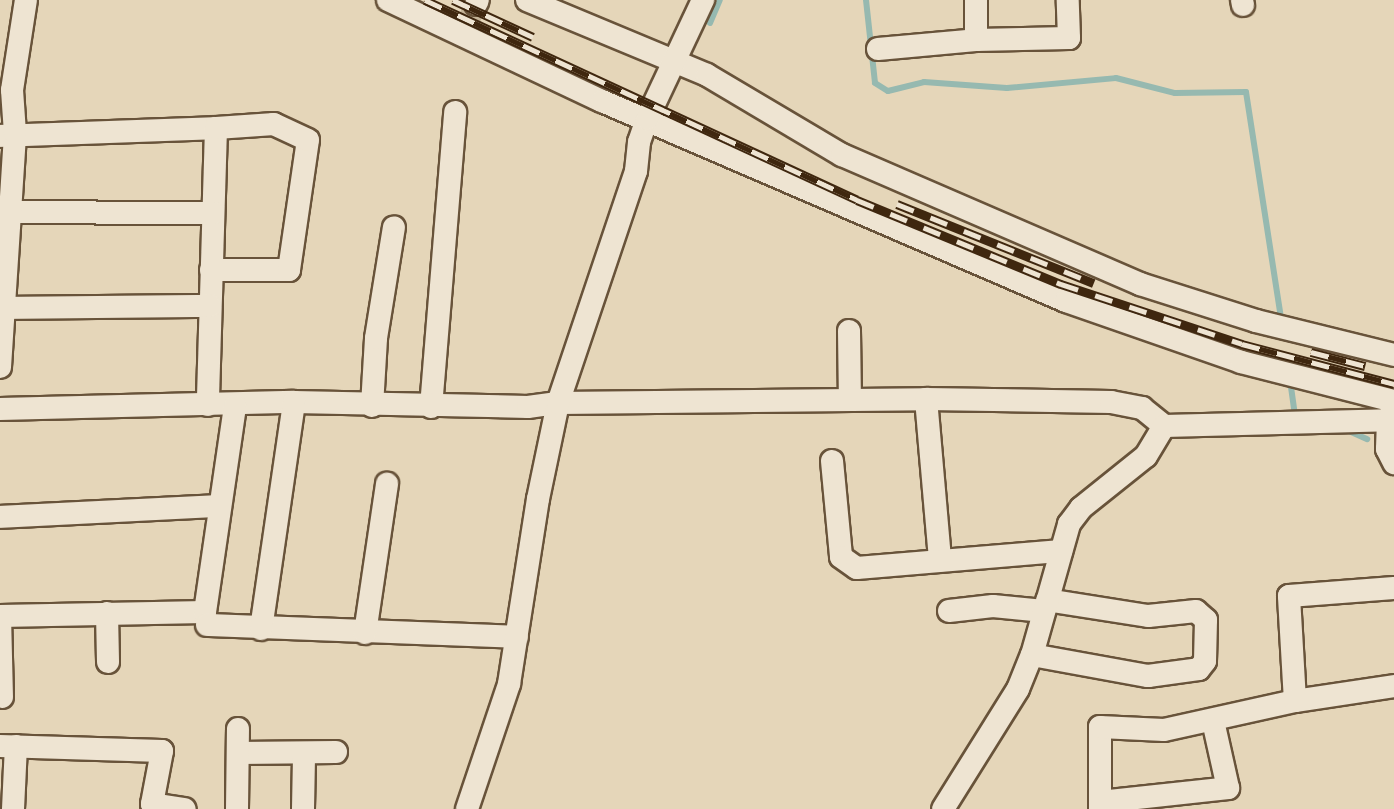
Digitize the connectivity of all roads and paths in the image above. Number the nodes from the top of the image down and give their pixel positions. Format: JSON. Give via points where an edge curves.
{"nodes":[{"id":1,"x":26,"y":0,"type":"edge"},
{"id":2,"x":388,"y":0,"type":"edge"},
{"id":3,"x":527,"y":0,"type":"edge"},
{"id":4,"x":703,"y":0,"type":"edge"},
{"id":5,"x":976,"y":0,"type":"edge"},
{"id":6,"x":1068,"y":0,"type":"edge"},
{"id":7,"x":471,"y":16,"type":"edge"},
{"id":8,"x":976,"y":40,"type":"junction"},
{"id":9,"x":878,"y":49,"type":"dead end"},
{"id":10,"x":673,"y":62,"type":"junction"},
{"id":11,"x":455,"y":112,"type":"dead end"},
{"id":12,"x":647,"y":119,"type":"junction"},
{"id":13,"x":216,"y":128,"type":"junction"},
{"id":14,"x":8,"y":134,"type":"edge"},
{"id":15,"x":5,"y":213,"type":"edge"},
{"id":16,"x":213,"y":213,"type":"junction"},
{"id":17,"x":394,"y":227,"type":"dead end"},
{"id":18,"x":211,"y":270,"type":"junction"},
{"id":19,"x":210,"y":306,"type":"junction"},
{"id":20,"x":5,"y":308,"type":"junction"},
{"id":21,"x":849,"y":331,"type":"dead end"},
{"id":22,"x":1394,"y":355,"type":"edge"},
{"id":23,"x":0,"y":367,"type":"edge"},
{"id":24,"x":926,"y":399,"type":"junction"},
{"id":25,"x":850,"y":400,"type":"junction"},
{"id":26,"x":294,"y":402,"type":"junction"},
{"id":27,"x":558,"y":403,"type":"junction"},
{"id":28,"x":208,"y":405,"type":"junction"},
{"id":29,"x":235,"y":406,"type":"junction"},
{"id":30,"x":372,"y":406,"type":"junction"},
{"id":31,"x":431,"y":407,"type":"junction"},
{"id":32,"x":0,"y":409,"type":"edge"},
{"id":33,"x":1392,"y":410,"type":"edge"},
{"id":34,"x":1164,"y":426,"type":"junction"},
{"id":35,"x":832,"y":461,"type":"dead end"},
{"id":36,"x":1394,"y":463,"type":"edge"},
{"id":37,"x":387,"y":484,"type":"dead end"},
{"id":38,"x":219,"y":506,"type":"junction"},
{"id":39,"x":0,"y":517,"type":"edge"},
{"id":40,"x":1061,"y":551,"type":"junction"},
{"id":41,"x":940,"y":560,"type":"junction"},
{"id":42,"x":1394,"y":588,"type":"edge"},
{"id":43,"x":1046,"y":605,"type":"junction"},
{"id":44,"x":949,"y":611,"type":"dead end"},
{"id":45,"x":107,"y":613,"type":"junction"},
{"id":46,"x":0,"y":616,"type":"edge"},
{"id":47,"x":207,"y":625,"type":"dead end"},
{"id":48,"x":261,"y":629,"type":"junction"},
{"id":49,"x":365,"y":633,"type":"junction"},
{"id":50,"x":517,"y":637,"type":"junction"},
{"id":51,"x":1032,"y":655,"type":"junction"},
{"id":52,"x":108,"y":662,"type":"dead end"},
{"id":53,"x":1394,"y":686,"type":"edge"},
{"id":54,"x":2,"y":697,"type":"dead end"},
{"id":55,"x":1295,"y":701,"type":"junction"},
{"id":56,"x":1213,"y":721,"type":"junction"},
{"id":57,"x":238,"y":729,"type":"dead end"},
{"id":58,"x":8,"y":746,"type":"edge"},
{"id":59,"x":336,"y":752,"type":"dead end"},
{"id":60,"x":238,"y":753,"type":"junction"},
{"id":61,"x":304,"y":755,"type":"junction"},
{"id":62,"x":1100,"y":806,"type":"edge"},
{"id":63,"x":13,"y":809,"type":"edge"},
{"id":64,"x":185,"y":809,"type":"edge"},
{"id":65,"x":237,"y":809,"type":"edge"},
{"id":66,"x":303,"y":809,"type":"edge"},
{"id":67,"x":467,"y":809,"type":"edge"},
{"id":68,"x":943,"y":809,"type":"edge"}],
"edges":[{"from":1,"to":14,"type":"street"},
{"from":2,"to":7,"type":"street"},
{"from":3,"to":10,"type":"street"},
{"from":4,"to":10,"type":"street"},
{"from":5,"to":8,"type":"street"},
{"from":6,"to":8,"type":"street","via":[[1069,38]]},
{"from":7,"to":12,"type":"street"},
{"from":8,"to":9,"type":"street"},
{"from":10,"to":12,"type":"street"},
{"from":10,"to":22,"type":"street","via":[[707,75],[842,155],[1140,284],[1256,321]]},
{"from":11,"to":31,"type":"street"},
{"from":12,"to":27,"type":"street","via":[[636,171]]},
{"from":12,"to":33,"type":"street","via":[[1066,301]]},
{"from":13,"to":14,"type":"street"},
{"from":13,"to":16,"type":"street"},
{"from":13,"to":18,"type":"street","via":[[274,124],[308,140],[289,270]]},
{"from":14,"to":15,"type":"street"},
{"from":15,"to":16,"type":"street"},
{"from":15,"to":20,"type":"street"},
{"from":16,"to":18,"type":"street"},
{"from":17,"to":30,"type":"street","via":[[376,338]]},
{"from":18,"to":19,"type":"street"},
{"from":19,"to":20,"type":"street"},
{"from":19,"to":28,"type":"street"},
{"from":20,"to":23,"type":"street"},
{"from":21,"to":25,"type":"street"},
{"from":24,"to":25,"type":"street"},
{"from":24,"to":34,"type":"street","via":[[1111,402],[1142,408]]},
{"from":24,"to":41,"type":"street"},
{"from":25,"to":27,"type":"street"},
{"from":26,"to":29,"type":"street"},
{"from":26,"to":30,"type":"street"},
{"from":26,"to":48,"type":"street"},
{"from":27,"to":31,"type":"street"},
{"from":27,"to":50,"type":"street"},
{"from":28,"to":29,"type":"street"},
{"from":28,"to":32,"type":"street"},
{"from":29,"to":38,"type":"street"},
{"from":30,"to":31,"type":"street"},
{"from":33,"to":34,"type":"street"},
{"from":33,"to":36,"type":"street","via":[[1387,449]]},
{"from":34,"to":40,"type":"street","via":[[1146,456],[1081,508],[1069,524]]},
{"from":35,"to":41,"type":"street","via":[[841,557],[857,568]]},
{"from":37,"to":49,"type":"street"},
{"from":38,"to":39,"type":"street"},
{"from":38,"to":45,"type":"street","via":[[205,612]]},
{"from":40,"to":41,"type":"street"},
{"from":40,"to":43,"type":"street"},
{"from":42,"to":55,"type":"street","via":[[1289,596]]},
{"from":43,"to":44,"type":"street"},
{"from":43,"to":51,"type":"street"},
{"from":43,"to":51,"type":"street","via":[[1148,616],[1196,611],[1206,620],[1205,661],[1199,669],[1148,676]]},
{"from":45,"to":46,"type":"street"},
{"from":45,"to":52,"type":"street"},
{"from":46,"to":54,"type":"street"},
{"from":47,"to":48,"type":"street"},
{"from":48,"to":49,"type":"street"},
{"from":49,"to":50,"type":"street"},
{"from":50,"to":67,"type":"street","via":[[502,712]]},
{"from":51,"to":68,"type":"street","via":[[1009,707]]},
{"from":53,"to":55,"type":"street"},
{"from":55,"to":56,"type":"street"},
{"from":56,"to":62,"type":"street","via":[[1164,730],[1100,727]]},
{"from":56,"to":62,"type":"street","via":[[1228,788]]},
{"from":57,"to":60,"type":"street"},
{"from":58,"to":63,"type":"street"},
{"from":58,"to":64,"type":"street","via":[[162,751],[152,804]]},
{"from":59,"to":61,"type":"street"},
{"from":60,"to":61,"type":"street"},
{"from":60,"to":65,"type":"street"},
{"from":61,"to":66,"type":"street"}]}
